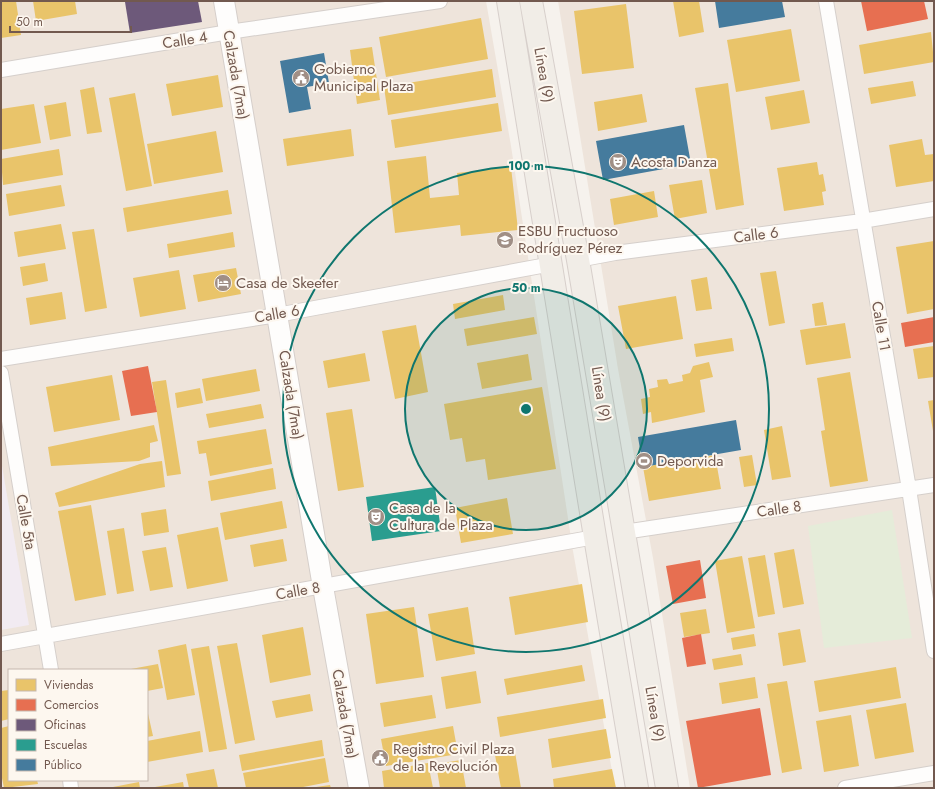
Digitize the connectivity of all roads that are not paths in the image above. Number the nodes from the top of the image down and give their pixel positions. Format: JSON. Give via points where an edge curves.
{"nodes":[{"id":1,"x":224,"y":1,"type":"edge"},
{"id":2,"x":440,"y":1,"type":"edge"},
{"id":3,"x":508,"y":1,"type":"edge"},
{"id":4,"x":531,"y":1,"type":"edge"},
{"id":5,"x":826,"y":1,"type":"edge"},
{"id":6,"x":229,"y":32,"type":"junction"},
{"id":7,"x":1,"y":70,"type":"edge"},
{"id":8,"x":934,"y":209,"type":"edge"},
{"id":9,"x":862,"y":221,"type":"junction"},
{"id":10,"x":578,"y":260,"type":"junction"},
{"id":11,"x":552,"y":264,"type":"junction"},
{"id":12,"x":277,"y":315,"type":"junction"},
{"id":13,"x":1,"y":359,"type":"edge"},
{"id":14,"x":1,"y":373,"type":"edge"},
{"id":15,"x":934,"y":485,"type":"edge"},
{"id":16,"x":909,"y":489,"type":"junction"},
{"id":17,"x":624,"y":532,"type":"junction"},
{"id":18,"x":595,"y":537,"type":"junction"},
{"id":19,"x":323,"y":587,"type":"junction"},
{"id":20,"x":46,"y":637,"type":"junction"},
{"id":21,"x":1,"y":644,"type":"edge"},
{"id":22,"x":934,"y":651,"type":"edge"},
{"id":23,"x":51,"y":669,"type":"edge"},
{"id":24,"x":934,"y":773,"type":"edge"},
{"id":25,"x":359,"y":788,"type":"edge"},
{"id":26,"x":637,"y":788,"type":"edge"},
{"id":27,"x":668,"y":788,"type":"edge"},
{"id":28,"x":845,"y":788,"type":"edge"}],
"edges":[{"from":1,"to":6,"type":"main road","name":"Calzada (7ma)"},
{"from":2,"to":6,"type":"street","name":"Calle 4"},
{"from":3,"to":11,"type":"main road","name":"Línea (9)"},
{"from":4,"to":10,"type":"main road","name":"Línea (9)"},
{"from":5,"to":9,"type":"street","name":"Calle 11"},
{"from":6,"to":7,"type":"street","name":"Calle 4"},
{"from":6,"to":12,"type":"main road","name":"Calzada (7ma)"},
{"from":8,"to":9,"type":"street","name":"Calle 6"},
{"from":9,"to":10,"type":"street","name":"Calle 6"},
{"from":9,"to":16,"type":"street","name":"Calle 11"},
{"from":10,"to":17,"type":"main road","name":"Línea (9)"},
{"from":11,"to":12,"type":"street","name":"Calle 6"},
{"from":11,"to":18,"type":"main road","name":"Línea (9)"},
{"from":12,"to":13,"type":"street","name":"Calle 6"},
{"from":12,"to":19,"type":"main road","name":"Calzada (7ma)"},
{"from":14,"to":20,"type":"street","name":"Calle 5ta"},
{"from":15,"to":16,"type":"street","name":"Calle 8"},
{"from":16,"to":17,"type":"street","name":"Calle 8"},
{"from":16,"to":22,"type":"street","name":"Calle 11"},
{"from":17,"to":27,"type":"main road","name":"Línea (9)"},
{"from":18,"to":19,"type":"street","name":"Calle 8"},
{"from":18,"to":26,"type":"main road","name":"Línea (9)"},
{"from":19,"to":20,"type":"street","name":"Calle 8"},
{"from":19,"to":25,"type":"main road","name":"Calzada (7ma)"},
{"from":20,"to":21,"type":"street","name":"Calle 8"},
{"from":20,"to":23,"type":"street","name":"Calle 5ta"},
{"from":24,"to":28,"type":"street"}]}
